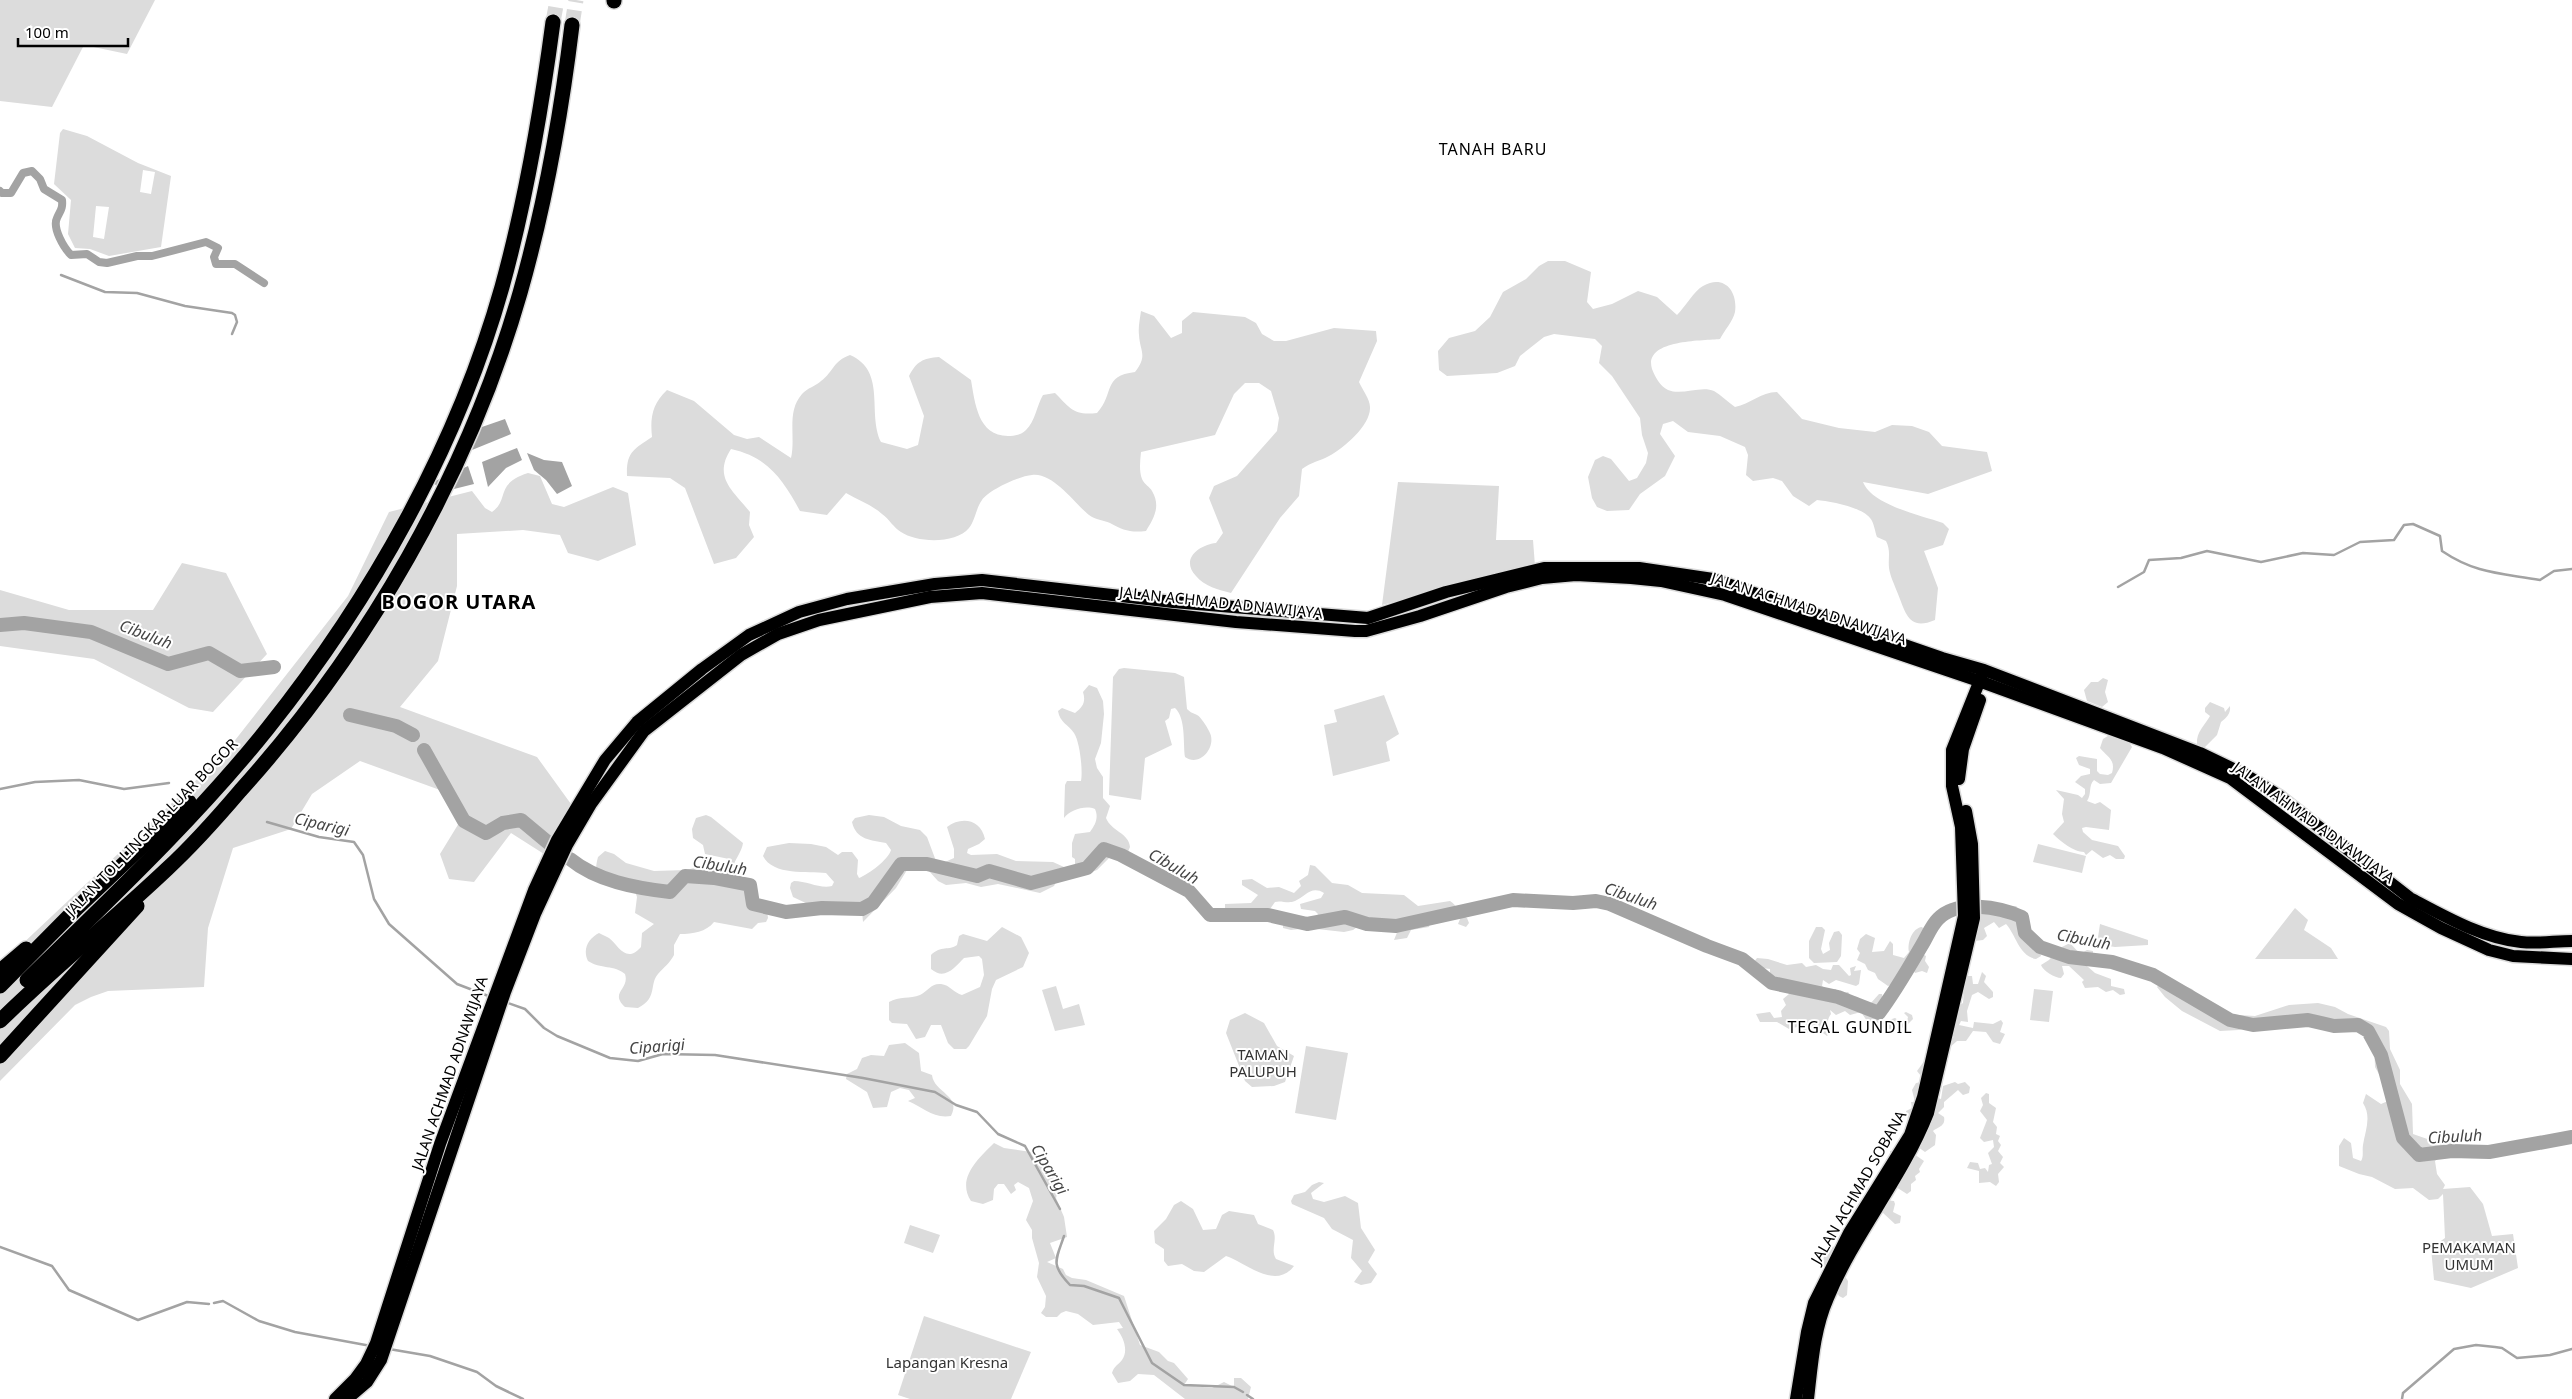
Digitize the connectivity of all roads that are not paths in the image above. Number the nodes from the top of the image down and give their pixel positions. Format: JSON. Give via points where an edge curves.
{"nodes":[{"id":1,"x":553,"y":22,"type":"tunnel mouth"},
{"id":2,"x":572,"y":25,"type":"tunnel mouth"},
{"id":3,"x":1543,"y":573,"type":"junction"},
{"id":4,"x":1985,"y":677,"type":"junction"},
{"id":5,"x":266,"y":730,"type":"junction"},
{"id":6,"x":2288,"y":804,"type":"junction"},
{"id":7,"x":2279,"y":814,"type":"junction"},
{"id":8,"x":2305,"y":817,"type":"junction"},
{"id":9,"x":2297,"y":828,"type":"junction"},
{"id":10,"x":565,"y":837,"type":"junction"},
{"id":11,"x":168,"y":868,"type":"junction"},
{"id":12,"x":78,"y":907,"type":"junction"},
{"id":13,"x":1969,"y":910,"type":"junction"},
{"id":14,"x":2572,"y":941,"type":"edge"},
{"id":15,"x":2527,"y":942,"type":"junction"},
{"id":16,"x":2547,"y":942,"type":"junction"},
{"id":17,"x":2528,"y":957,"type":"junction"},
{"id":18,"x":2546,"y":958,"type":"junction"},
{"id":19,"x":2572,"y":959,"type":"edge"},
{"id":20,"x":0,"y":971,"type":"edge"},
{"id":21,"x":0,"y":986,"type":"edge"},
{"id":22,"x":0,"y":1007,"type":"edge"},
{"id":23,"x":0,"y":1021,"type":"edge"},
{"id":24,"x":0,"y":1056,"type":"edge"},
{"id":25,"x":1819,"y":1304,"type":"junction"},
{"id":26,"x":361,"y":1381,"type":"junction"},
{"id":27,"x":335,"y":1399,"type":"edge"},
{"id":28,"x":347,"y":1399,"type":"edge"},
{"id":29,"x":1796,"y":1399,"type":"edge"},
{"id":30,"x":1808,"y":1399,"type":"edge"}],
"edges":[{"from":1,"to":5,"type":"highway","name":"JALAN TOL LINGKAR LUAR BOGOR","via":[[520,219],[502,290],[450,431],[386,554],[321,658]]},
{"from":2,"to":11,"type":"highway","via":[[562,103],[538,226],[520,296],[468,438],[440,497],[357,639],[304,715],[242,790]]},
{"from":3,"to":4,"type":"main road","name":"JALAN ACHMAD ADNAWIJAYA","via":[[1639,568],[1713,579],[1767,603]]},
{"from":3,"to":10,"type":"main road","name":"JALAN ACHMAD ADNAWIJAYA","via":[[1420,616],[1366,631],[1236,622],[982,592],[930,597],[819,620],[756,645],[644,731]]},
{"from":3,"to":10,"type":"main road","name":"JALAN ACHMAD ADNAWIJAYA","via":[[1446,592],[1368,618],[982,580],[935,584],[847,599],[798,612],[749,635],[702,668],[637,722],[605,760]]},
{"from":4,"to":6,"type":"main road","name":"JALAN AHMAD ADNAWIJAYA","via":[[2200,753],[2246,775]]},
{"from":4,"to":7,"type":"main road","name":"JALAN AHMAD ADNAWIJAYA","via":[[2214,770]]},
{"from":4,"to":13,"type":"main road","name":"JALAN ACHMAD SOBANA","via":[[1963,749],[1959,780],[1972,844]]},
{"from":4,"to":13,"type":"main road","name":"JALAN ACHMAD SOBANA","via":[[1956,739],[1951,764]]},
{"from":5,"to":12,"type":"highway"},
{"from":5,"to":22,"type":"highway","name":"JALAN TOL LINGKAR LUAR BOGOR","via":[[214,791]]},
{"from":6,"to":7,"type":"main road","via":[[2287,812]]},
{"from":6,"to":8,"type":"main road","name":"JALAN AHMAD ADNAWIJAYA"},
{"from":7,"to":9,"type":"main road","name":"JALAN AHMAD ADNAWIJAYA"},
{"from":8,"to":9,"type":"main road","via":[[2298,821]]},
{"from":8,"to":15,"type":"main road","name":"JALAN AHMAD ADNAWIJAYA","via":[[2410,898],[2490,936]]},
{"from":9,"to":17,"type":"main road","name":"JALAN AHMAD ADNAWIJAYA","via":[[2398,904],[2489,950]]},
{"from":10,"to":26,"type":"main road","name":"JALAN ACHMAD ADNAWIJAYA","via":[[494,1009],[379,1351]]},
{"from":11,"to":23,"type":"highway"},
{"from":11,"to":24,"type":"highway"},
{"from":12,"to":20,"type":"highway"},
{"from":12,"to":21,"type":"highway"},
{"from":13,"to":25,"type":"main road","name":"JALAN ACHMAD SOBANA","via":[[1918,1126],[1888,1193]]},
{"from":14,"to":16,"type":"main road","name":"JALAN AHMAD ADNAWIJAYA"},
{"from":15,"to":16,"type":"main road","name":"JALAN AHMAD ADNAWIJAYA"},
{"from":15,"to":17,"type":"main road","via":[[2533,948]]},
{"from":16,"to":18,"type":"main road","via":[[2541,950]]},
{"from":17,"to":18,"type":"main road","name":"JALAN AHMAD ADNAWIJAYA"},
{"from":18,"to":19,"type":"main road","name":"JALAN AHMAD ADNAWIJAYA"},
{"from":25,"to":29,"type":"main road","name":"JALAN ACHMAD SOBANA"},
{"from":25,"to":30,"type":"main road","name":"JALAN ACHMAD SOBANA"},
{"from":26,"to":27,"type":"main road","name":"JALAN ACHMAD ADNAWIJAYA"},
{"from":26,"to":28,"type":"main road","name":"JALAN ACHMAD ADNAWIJAYA"}]}
